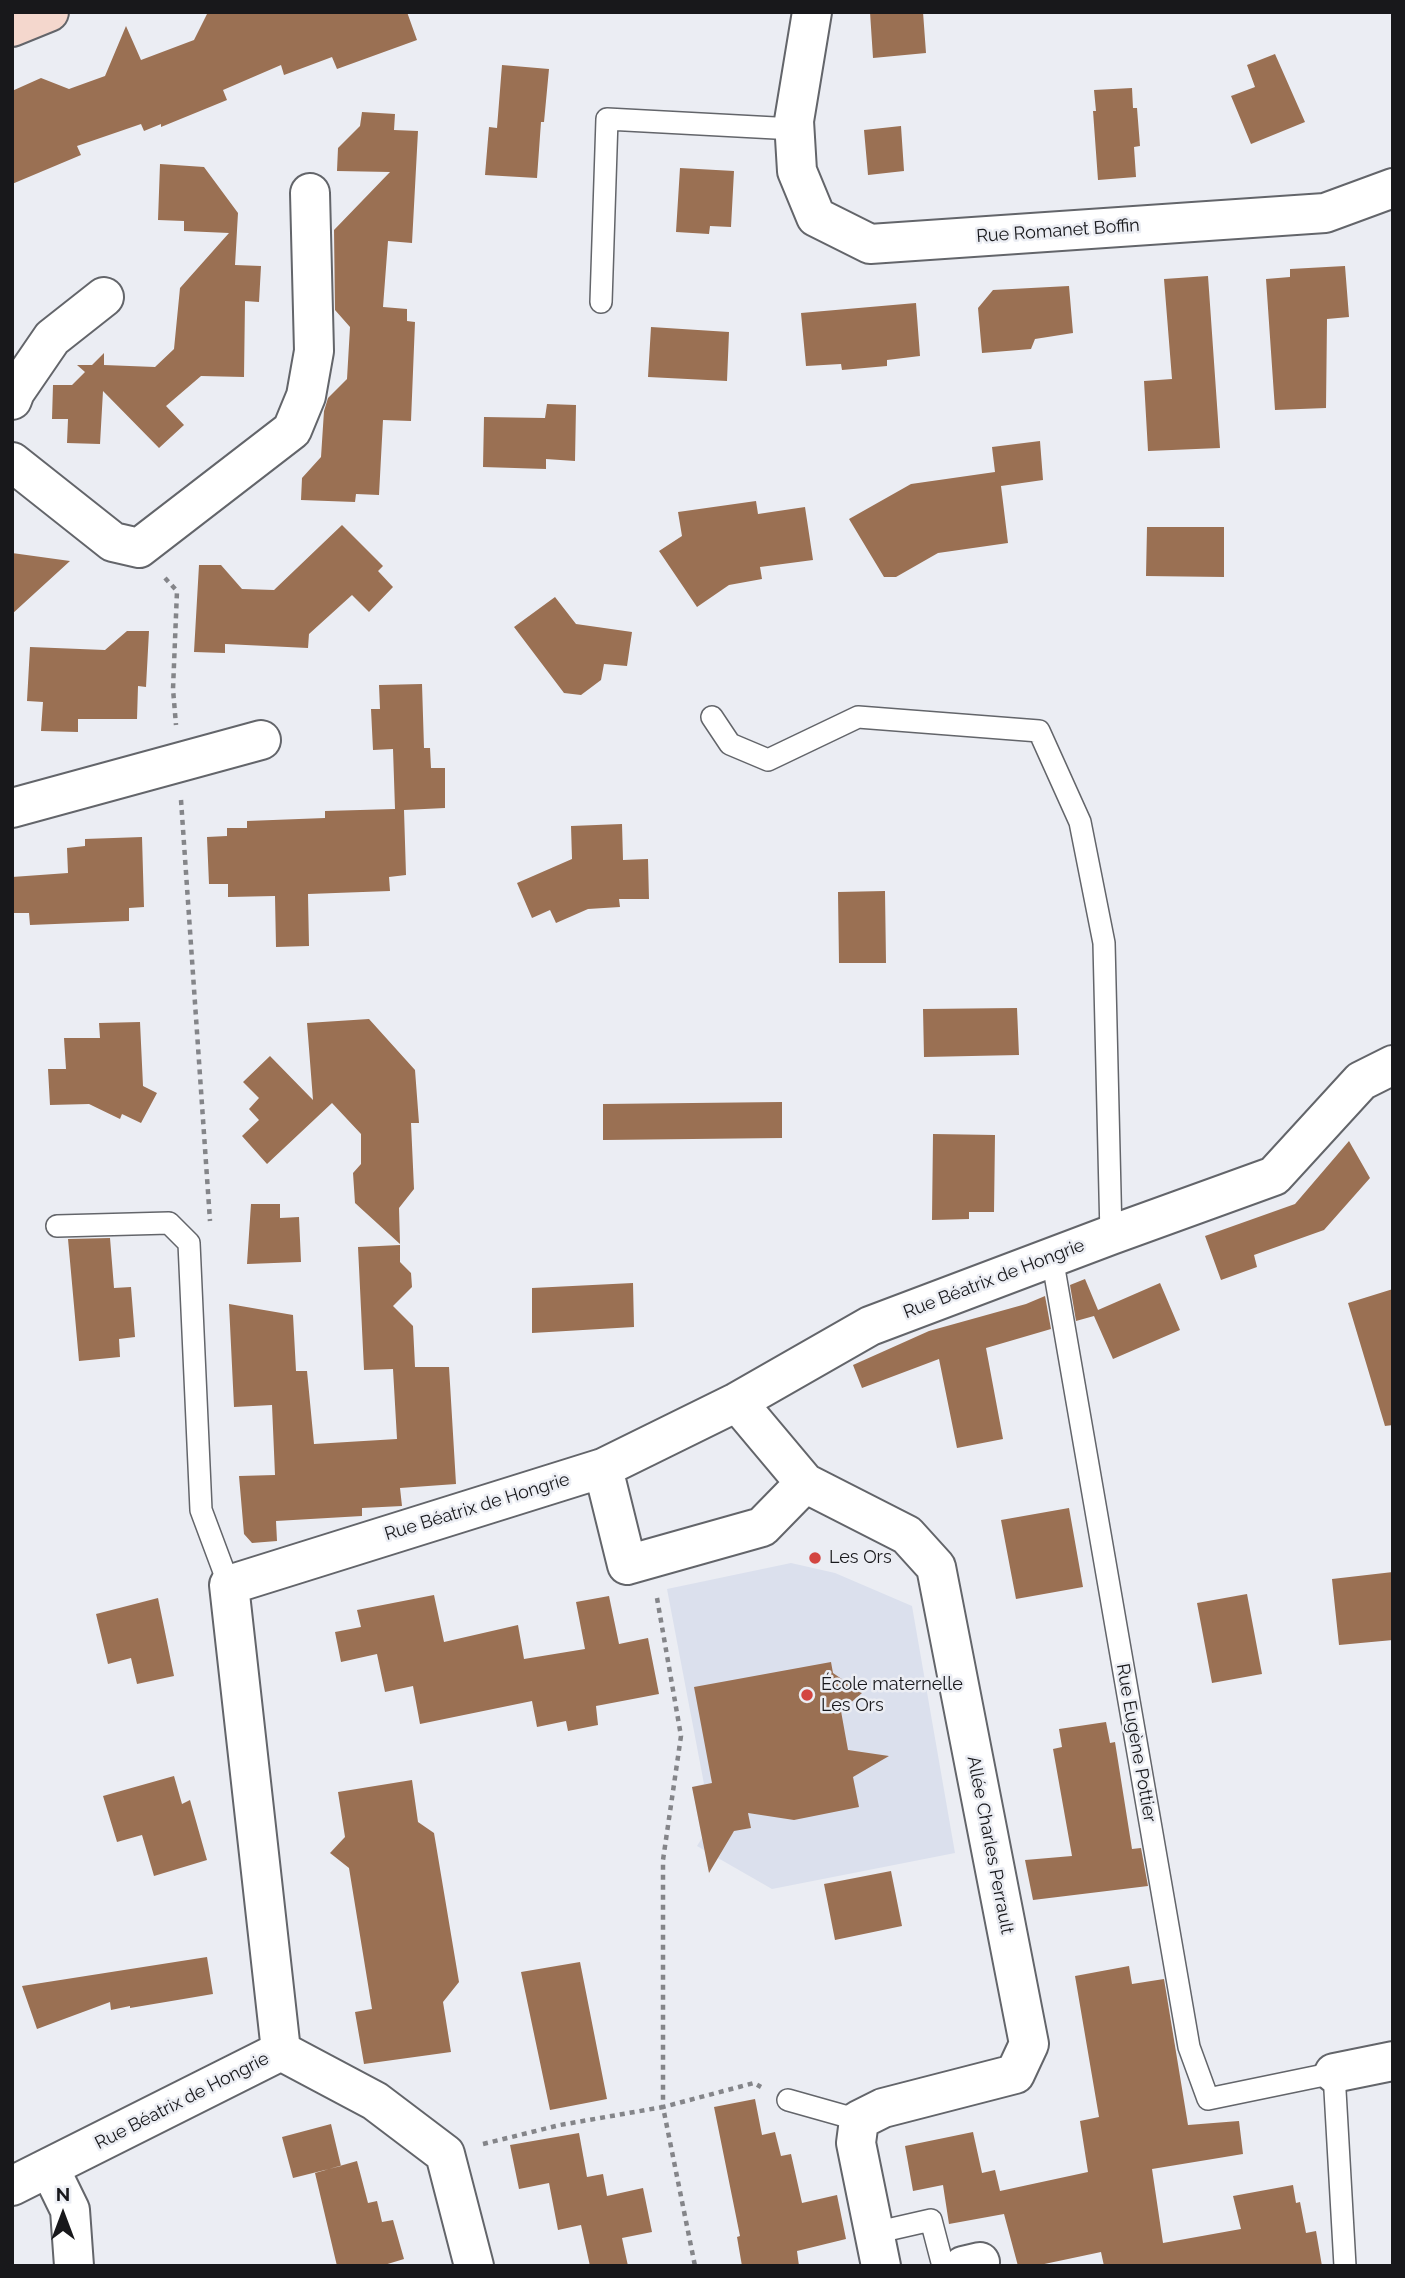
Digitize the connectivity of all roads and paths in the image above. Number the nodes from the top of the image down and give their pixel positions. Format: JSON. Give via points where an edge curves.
{"nodes":[{"id":1,"x":49,"y":12,"type":"edge"},
{"id":2,"x":813,"y":12,"type":"edge"},
{"id":3,"x":12,"y":27,"type":"edge"},
{"id":4,"x":794,"y":129,"type":"junction"},
{"id":5,"x":1393,"y":188,"type":"edge"},
{"id":6,"x":310,"y":193,"type":"dead end"},
{"id":7,"x":104,"y":297,"type":"dead end"},
{"id":8,"x":601,"y":302,"type":"dead end"},
{"id":9,"x":12,"y":400,"type":"edge"},
{"id":10,"x":12,"y":462,"type":"edge"},
{"id":11,"x":139,"y":548,"type":"junction"},
{"id":12,"x":712,"y":716,"type":"dead end"},
{"id":13,"x":261,"y":740,"type":"dead end"},
{"id":14,"x":179,"y":763,"type":"junction"},
{"id":15,"x":12,"y":808,"type":"edge"},
{"id":16,"x":1393,"y":1065,"type":"edge"},
{"id":17,"x":57,"y":1226,"type":"dead end"},
{"id":18,"x":211,"y":1233,"type":"dead end"},
{"id":19,"x":1111,"y":1235,"type":"junction"},
{"id":20,"x":1052,"y":1257,"type":"junction"},
{"id":21,"x":737,"y":1402,"type":"junction"},
{"id":22,"x":603,"y":1468,"type":"junction"},
{"id":23,"x":804,"y":1483,"type":"junction"},
{"id":24,"x":650,"y":1559,"type":"junction"},
{"id":25,"x":229,"y":1585,"type":"junction"},
{"id":26,"x":281,"y":2051,"type":"junction"},
{"id":27,"x":1393,"y":2061,"type":"edge"},
{"id":28,"x":1334,"y":2073,"type":"junction"},
{"id":29,"x":789,"y":2100,"type":"joint"},
{"id":30,"x":663,"y":2107,"type":"junction"},
{"id":31,"x":859,"y":2120,"type":"junction"},
{"id":32,"x":445,"y":2154,"type":"junction"},
{"id":33,"x":50,"y":2169,"type":"junction"},
{"id":34,"x":12,"y":2186,"type":"edge"},
{"id":35,"x":878,"y":2249,"type":"edge"},
{"id":36,"x":74,"y":2266,"type":"edge"},
{"id":37,"x":474,"y":2266,"type":"edge"},
{"id":38,"x":695,"y":2266,"type":"edge"},
{"id":39,"x":943,"y":2266,"type":"edge"},
{"id":40,"x":1345,"y":2266,"type":"edge"}],
"edges":[{"from":1,"to":3,"type":"street"},
{"from":2,"to":4,"type":"street","name":"Rue Romanet Boffin"},
{"from":4,"to":5,"type":"street","name":"Rue Romanet Boffin","via":[[797,171],[816,217],[870,244],[1325,213]]},
{"from":4,"to":8,"type":"lane","via":[[607,119]]},
{"from":6,"to":11,"type":"street","via":[[314,351],[306,396],[292,430]]},
{"from":7,"to":9,"type":"street","via":[[52,338]]},
{"from":10,"to":11,"type":"street","via":[[113,542]]},
{"from":11,"to":14,"type":"path","via":[[177,591],[173,689]]},
{"from":12,"to":19,"type":"lane","via":[[730,744],[768,760],[858,716],[1040,731],[1080,822],[1104,943]]},
{"from":13,"to":14,"type":"street"},
{"from":14,"to":15,"type":"street"},
{"from":14,"to":18,"type":"path"},
{"from":16,"to":19,"type":"street","name":"Rue Béatrix de Hongrie","via":[[1361,1081],[1274,1176]]},
{"from":17,"to":25,"type":"lane","via":[[169,1223],[190,1243],[201,1510]]},
{"from":19,"to":20,"type":"street","name":"Rue Béatrix de Hongrie"},
{"from":20,"to":21,"type":"street","name":"Rue Béatrix de Hongrie","via":[[870,1326]]},
{"from":20,"to":28,"type":"lane","name":"Rue Eugène Pottier","via":[[1189,2047],[1208,2099]]},
{"from":21,"to":22,"type":"street","name":"Rue Béatrix de Hongrie"},
{"from":21,"to":23,"type":"street","name":"Allée Charles Perrault"},
{"from":22,"to":24,"type":"street","via":[[627,1565]]},
{"from":22,"to":25,"type":"street","name":"Rue Béatrix de Hongrie"},
{"from":23,"to":24,"type":"street","via":[[762,1527]]},
{"from":23,"to":31,"type":"street","name":"Allée Charles Perrault","via":[[907,1535],[936,1567],[1029,2044],[1015,2074],[883,2108]]},
{"from":24,"to":30,"type":"path","via":[[681,1736],[663,1860]]},
{"from":25,"to":26,"type":"street","name":"Rue Béatrix de Hongrie"},
{"from":26,"to":32,"type":"street","via":[[374,2101]]},
{"from":26,"to":33,"type":"street","name":"Rue Béatrix de Hongrie"},
{"from":27,"to":28,"type":"street"},
{"from":28,"to":40,"type":"lane"},
{"from":29,"to":30,"type":"path","via":[[754,2083]]},
{"from":29,"to":31,"type":"lane"},
{"from":30,"to":32,"type":"path","via":[[560,2125]]},
{"from":30,"to":38,"type":"path"},
{"from":31,"to":35,"type":"street","via":[[856,2143]]},
{"from":32,"to":37,"type":"street"},
{"from":33,"to":34,"type":"street","name":"Rue Béatrix de Hongrie"},
{"from":33,"to":36,"type":"street","via":[[70,2210]]},
{"from":35,"to":39,"type":"lane","via":[[931,2220]]}]}
